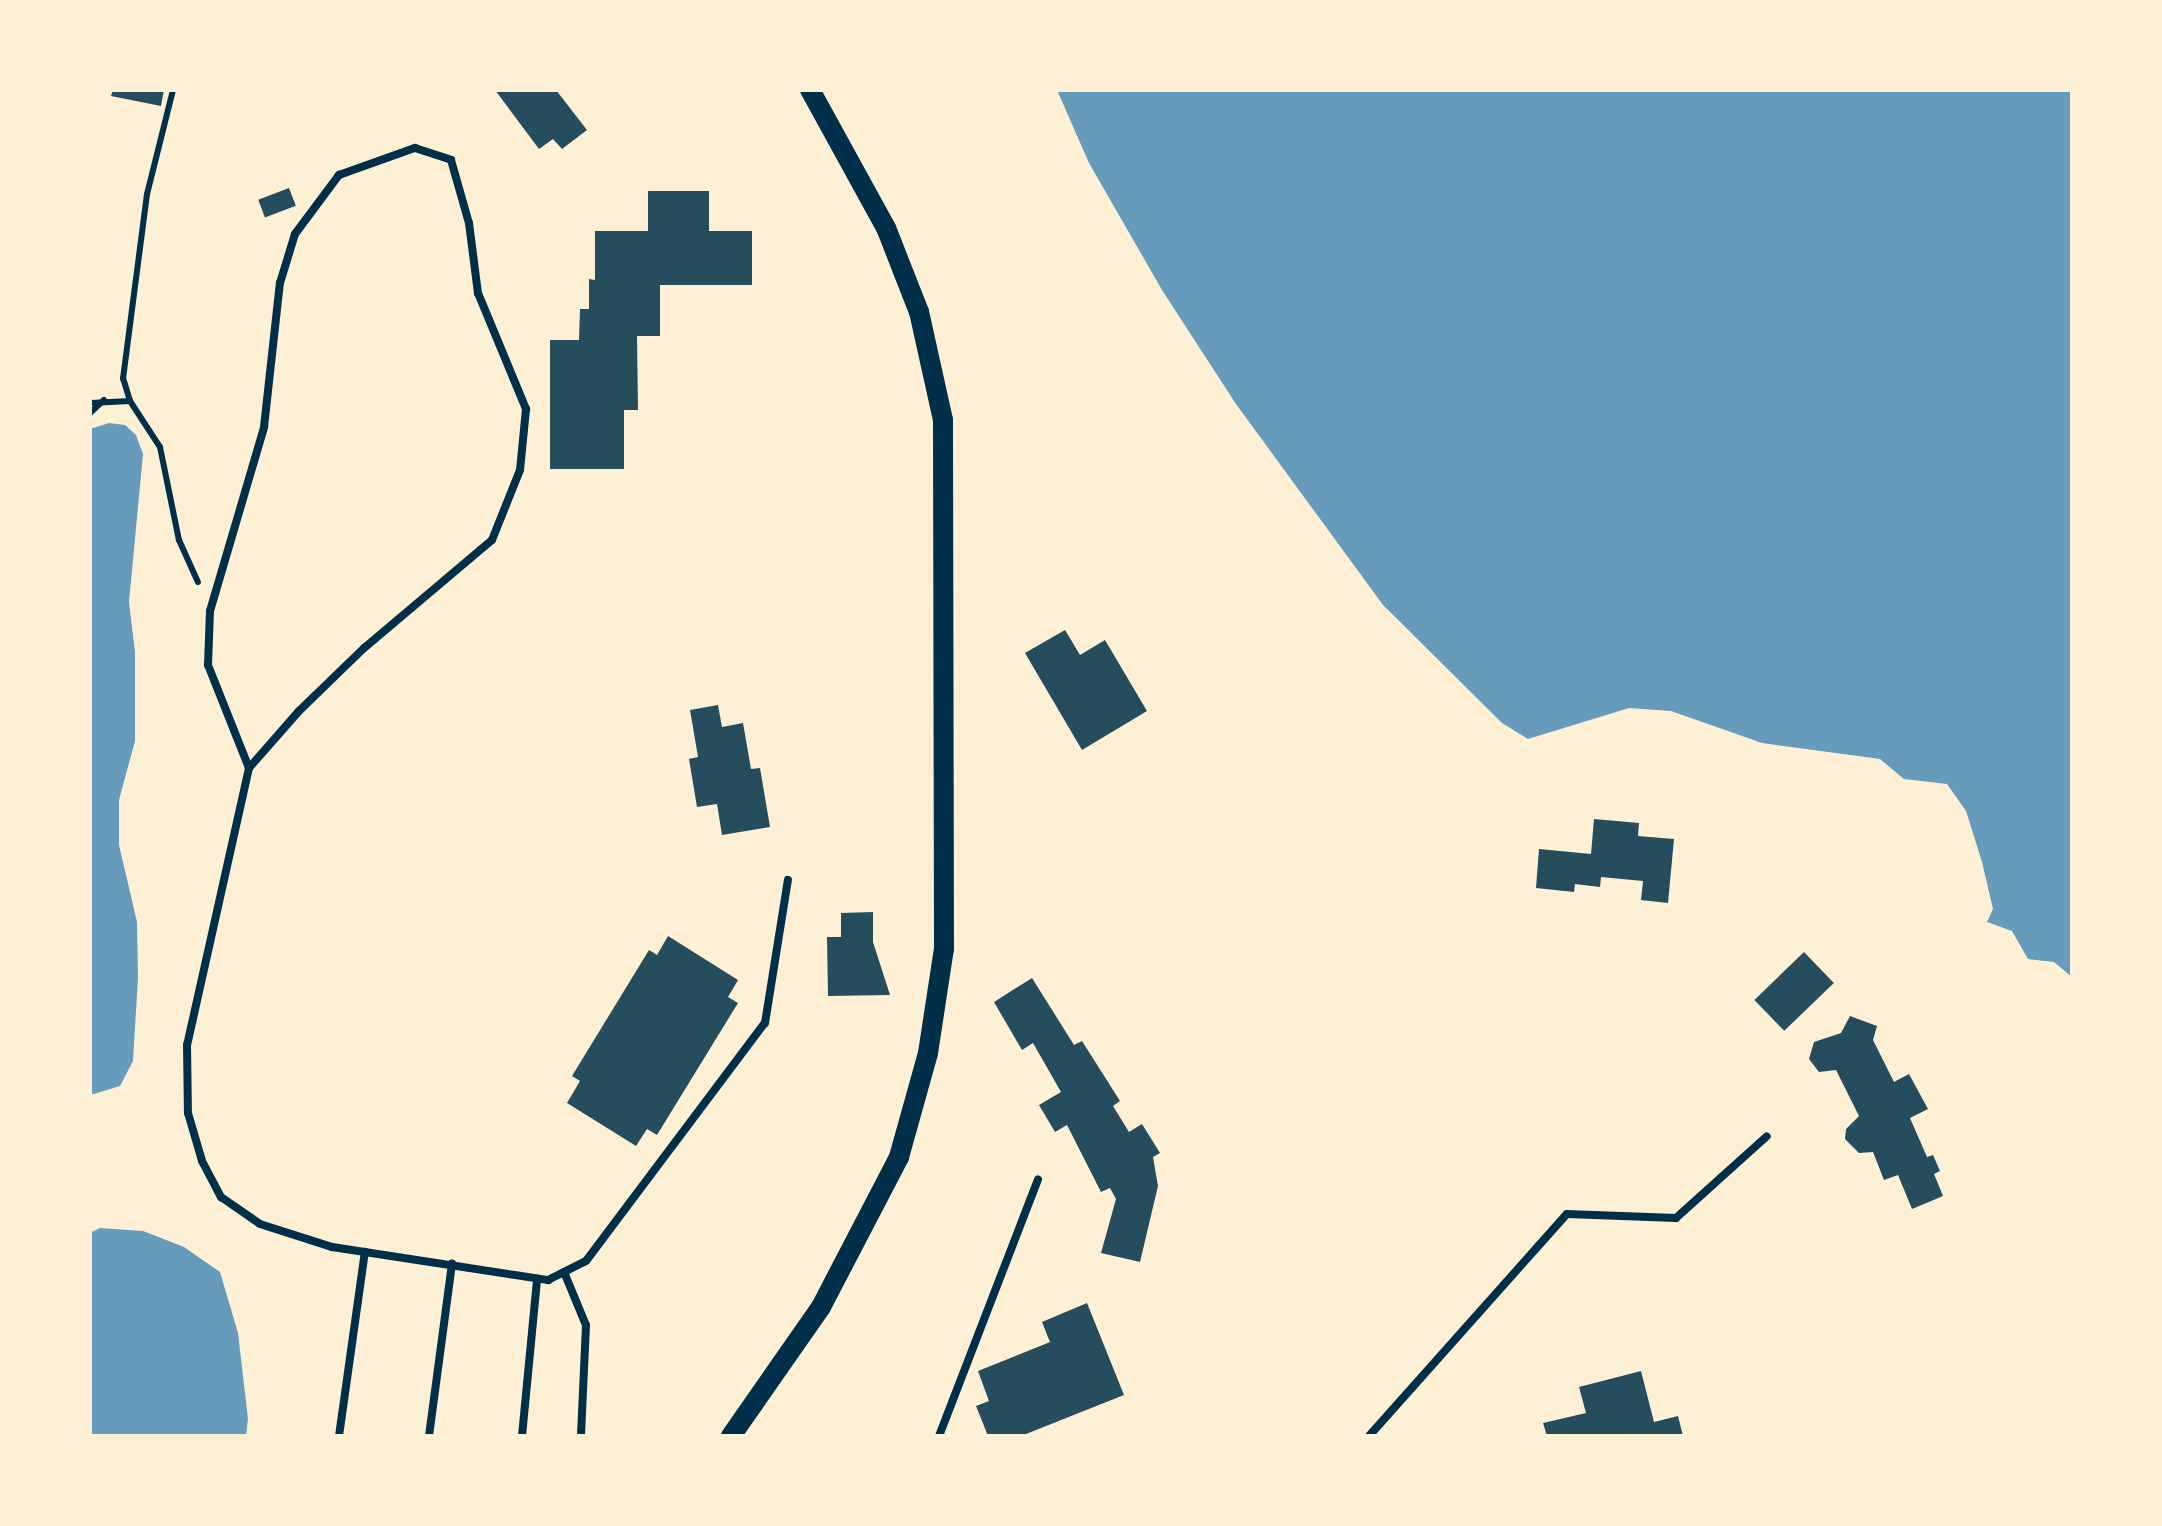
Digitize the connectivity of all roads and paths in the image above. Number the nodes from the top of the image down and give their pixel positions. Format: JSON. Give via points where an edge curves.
{"nodes":[{"id":1,"x":174,"y":90,"type":"edge"},
{"id":2,"x":810,"y":90,"type":"edge"},
{"id":3,"x":104,"y":400,"type":"junction"},
{"id":4,"x":130,"y":401,"type":"junction"},
{"id":5,"x":90,"y":403,"type":"edge"},
{"id":6,"x":90,"y":412,"type":"edge"},
{"id":7,"x":210,"y":611,"type":"junction"},
{"id":8,"x":249,"y":768,"type":"junction"},
{"id":9,"x":788,"y":880,"type":"dead end"},
{"id":10,"x":1766,"y":1136,"type":"dead end"},
{"id":11,"x":1038,"y":1179,"type":"dead end"},
{"id":12,"x":366,"y":1252,"type":"junction"},
{"id":13,"x":452,"y":1264,"type":"junction"},
{"id":14,"x":564,"y":1272,"type":"junction"},
{"id":15,"x":537,"y":1279,"type":"junction"},
{"id":16,"x":339,"y":1436,"type":"edge"},
{"id":17,"x":429,"y":1436,"type":"edge"},
{"id":18,"x":522,"y":1436,"type":"edge"},
{"id":19,"x":581,"y":1436,"type":"edge"},
{"id":20,"x":731,"y":1436,"type":"edge"},
{"id":21,"x":939,"y":1436,"type":"edge"},
{"id":22,"x":1369,"y":1436,"type":"edge"}],
"edges":[{"from":1,"to":4,"type":"path","via":[[147,194],[131,299],[123,378]]},
{"from":2,"to":20,"type":"main road","via":[[854,165],[920,312],[942,420],[944,948],[928,1053],[899,1157],[822,1308]]},
{"from":3,"to":4,"type":"path"},
{"from":3,"to":5,"type":"path"},
{"from":3,"to":6,"type":"path"},
{"from":4,"to":7,"type":"path","via":[[160,446],[180,540]]},
{"from":7,"to":8,"type":"lane","via":[[208,666]]},
{"from":7,"to":8,"type":"lane","via":[[264,427],[280,283],[295,234],[339,175],[415,148],[451,160],[470,223],[478,293],[526,409],[520,470],[492,540],[364,648]]},
{"from":8,"to":12,"type":"lane","via":[[187,1044],[188,1114],[222,1197],[260,1224]]},
{"from":9,"to":14,"type":"lane","via":[[766,1023],[586,1261]]},
{"from":10,"to":22,"type":"lane","via":[[1676,1218],[1567,1214]]},
{"from":11,"to":21,"type":"lane"},
{"from":12,"to":13,"type":"lane"},
{"from":12,"to":16,"type":"lane"},
{"from":13,"to":15,"type":"lane"},
{"from":13,"to":17,"type":"lane"},
{"from":14,"to":15,"type":"lane"},
{"from":14,"to":19,"type":"lane","via":[[586,1325]]},
{"from":15,"to":18,"type":"lane"}]}
